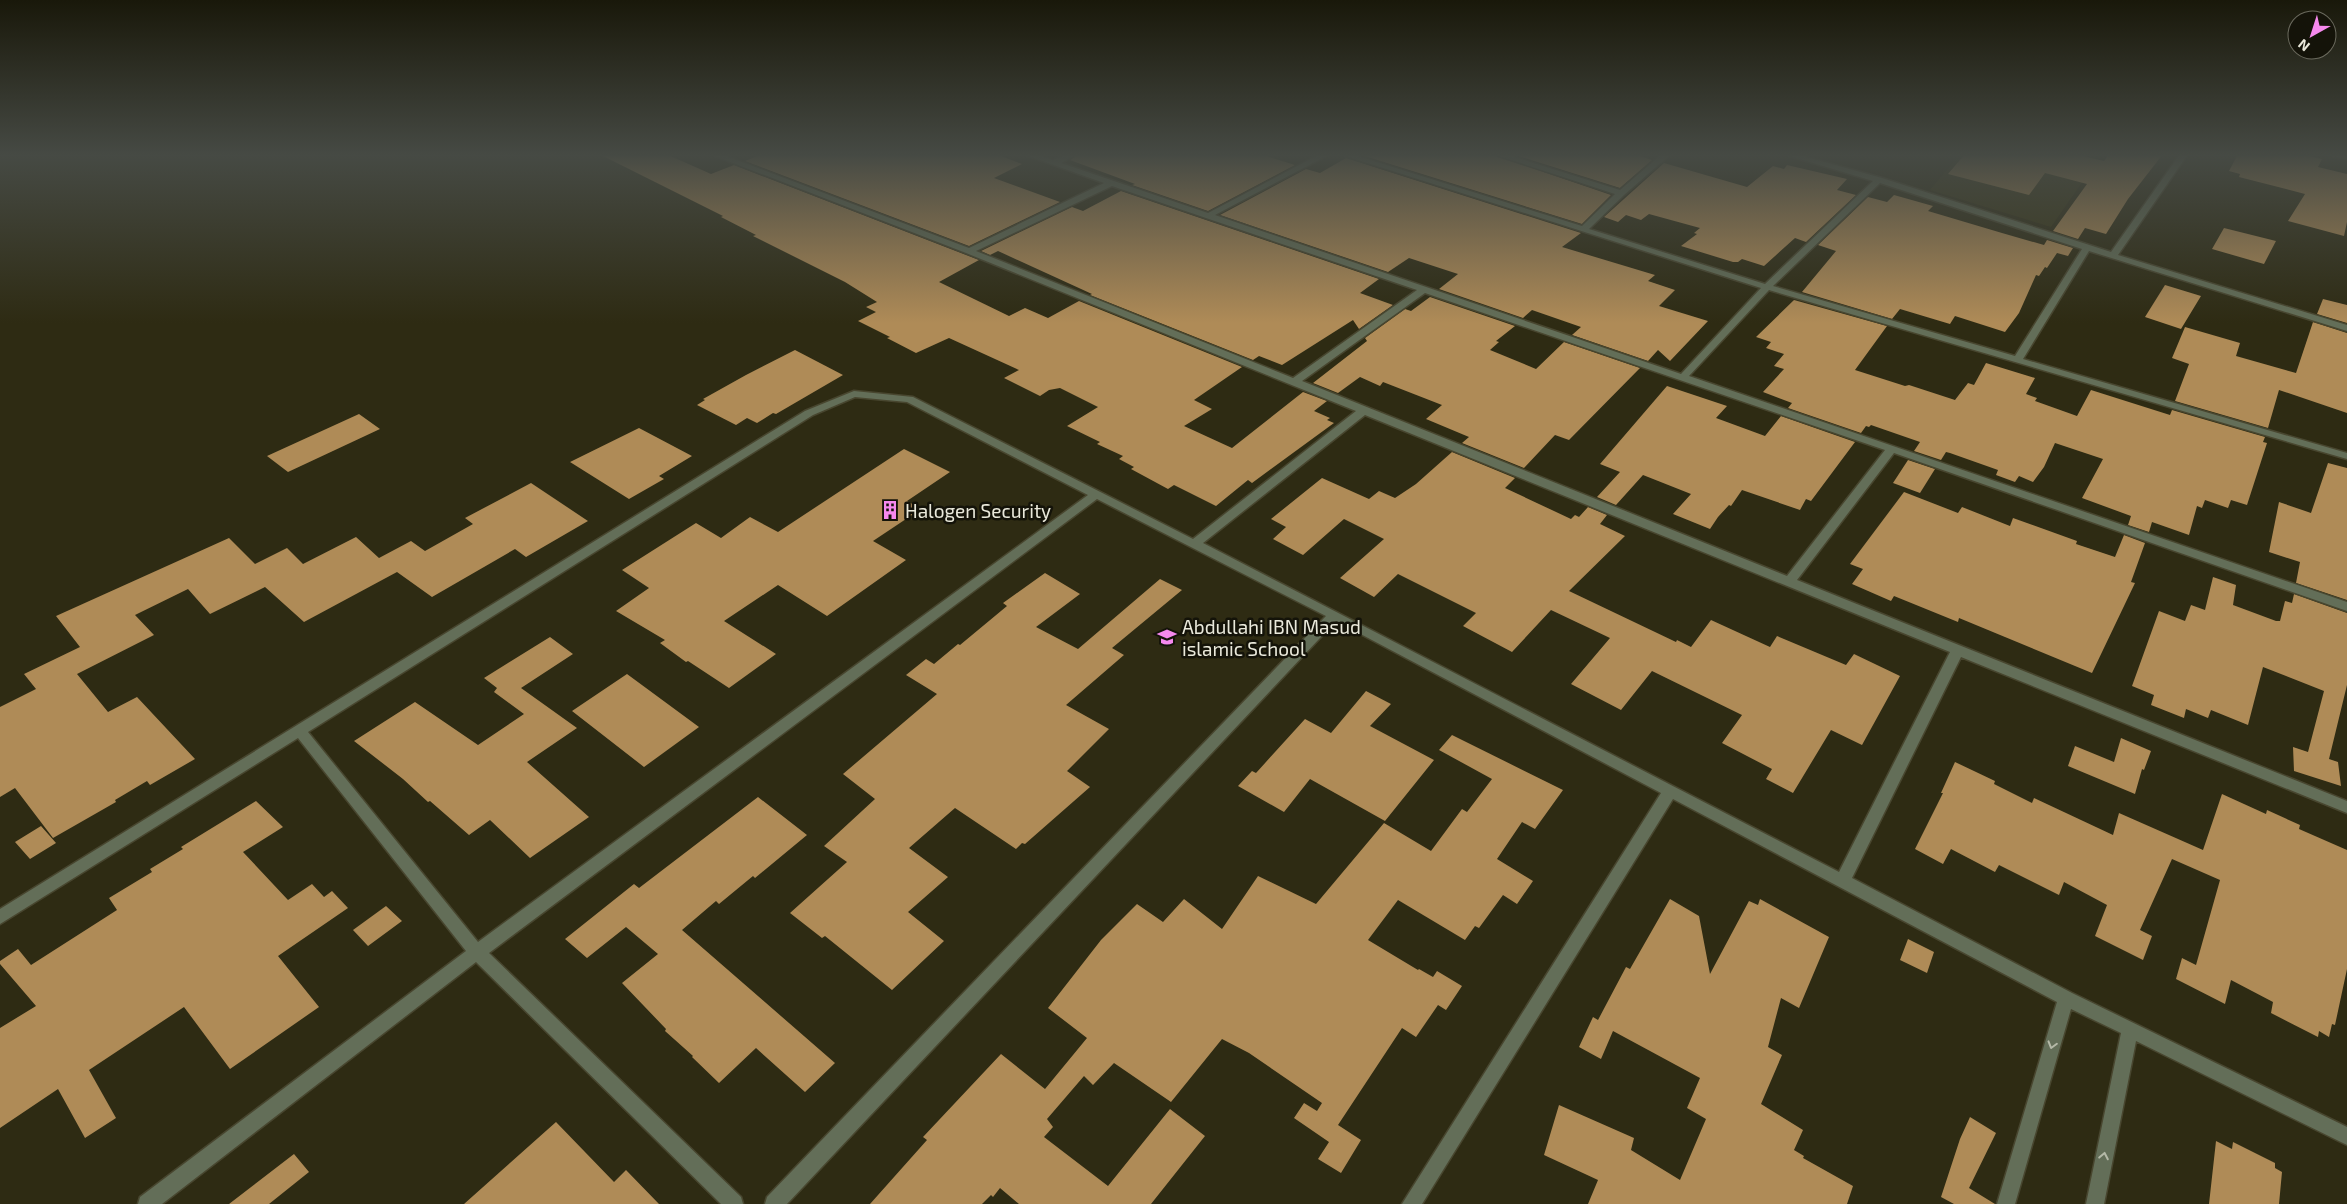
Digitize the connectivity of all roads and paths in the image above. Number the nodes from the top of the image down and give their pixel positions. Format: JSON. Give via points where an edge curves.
{"nodes":[{"id":1,"x":862,"y":210,"type":"edge"},
{"id":2,"x":1054,"y":210,"type":"edge"},
{"id":3,"x":1191,"y":210,"type":"edge"},
{"id":4,"x":1219,"y":210,"type":"edge"},
{"id":5,"x":1520,"y":210,"type":"edge"},
{"id":6,"x":1603,"y":210,"type":"edge"},
{"id":7,"x":1846,"y":210,"type":"edge"},
{"id":8,"x":1971,"y":210,"type":"edge"},
{"id":9,"x":2145,"y":210,"type":"edge"},
{"id":10,"x":1208,"y":216,"type":"junction"},
{"id":11,"x":1583,"y":230,"type":"junction"},
{"id":12,"x":2087,"y":248,"type":"junction"},
{"id":13,"x":969,"y":251,"type":"junction"},
{"id":14,"x":2113,"y":256,"type":"junction"},
{"id":15,"x":1767,"y":286,"type":"junction"},
{"id":16,"x":1424,"y":290,"type":"junction"},
{"id":17,"x":2347,"y":328,"type":"edge"},
{"id":18,"x":2017,"y":361,"type":"junction"},
{"id":19,"x":1683,"y":377,"type":"junction"},
{"id":20,"x":1294,"y":382,"type":"junction"},
{"id":21,"x":1363,"y":410,"type":"junction"},
{"id":22,"x":1892,"y":448,"type":"junction"},
{"id":23,"x":2347,"y":456,"type":"edge"},
{"id":24,"x":1096,"y":494,"type":"junction"},
{"id":25,"x":1193,"y":544,"type":"junction"},
{"id":26,"x":1789,"y":582,"type":"junction"},
{"id":27,"x":2347,"y":607,"type":"edge"},
{"id":28,"x":1334,"y":615,"type":"junction"},
{"id":29,"x":1958,"y":650,"type":"junction"},
{"id":30,"x":300,"y":731,"type":"junction"},
{"id":31,"x":1671,"y":790,"type":"junction"},
{"id":32,"x":2347,"y":807,"type":"edge"},
{"id":33,"x":1843,"y":880,"type":"junction"},
{"id":34,"x":0,"y":917,"type":"edge"},
{"id":35,"x":477,"y":952,"type":"junction"},
{"id":36,"x":2066,"y":998,"type":"junction"},
{"id":37,"x":2130,"y":1029,"type":"junction"},
{"id":38,"x":2347,"y":1136,"type":"edge"},
{"id":39,"x":146,"y":1204,"type":"edge"},
{"id":40,"x":734,"y":1204,"type":"edge"},
{"id":41,"x":774,"y":1204,"type":"edge"},
{"id":42,"x":1411,"y":1204,"type":"edge"},
{"id":43,"x":2006,"y":1204,"type":"edge"},
{"id":44,"x":2095,"y":1204,"type":"edge"}],
"edges":[{"from":1,"to":13,"type":"street"},
{"from":2,"to":13,"type":"street"},
{"from":3,"to":10,"type":"street"},
{"from":4,"to":10,"type":"street"},
{"from":5,"to":11,"type":"street"},
{"from":6,"to":11,"type":"street"},
{"from":7,"to":15,"type":"street"},
{"from":8,"to":12,"type":"street"},
{"from":9,"to":14,"type":"street"},
{"from":10,"to":16,"type":"street"},
{"from":11,"to":15,"type":"street"},
{"from":12,"to":14,"type":"street"},
{"from":12,"to":18,"type":"street"},
{"from":13,"to":20,"type":"street"},
{"from":14,"to":17,"type":"street"},
{"from":15,"to":18,"type":"street"},
{"from":15,"to":19,"type":"street"},
{"from":16,"to":19,"type":"street"},
{"from":16,"to":20,"type":"street"},
{"from":18,"to":23,"type":"street"},
{"from":19,"to":22,"type":"street"},
{"from":20,"to":21,"type":"street"},
{"from":21,"to":25,"type":"street"},
{"from":21,"to":26,"type":"street"},
{"from":22,"to":26,"type":"street"},
{"from":22,"to":27,"type":"street"},
{"from":24,"to":25,"type":"street"},
{"from":24,"to":30,"type":"street","via":[[909,399],[854,394],[809,413]]},
{"from":24,"to":35,"type":"street"},
{"from":25,"to":28,"type":"street"},
{"from":26,"to":29,"type":"street"},
{"from":28,"to":31,"type":"street"},
{"from":28,"to":41,"type":"street"},
{"from":29,"to":32,"type":"street"},
{"from":29,"to":33,"type":"street"},
{"from":30,"to":34,"type":"street"},
{"from":30,"to":35,"type":"street"},
{"from":31,"to":33,"type":"street"},
{"from":31,"to":42,"type":"street"},
{"from":33,"to":36,"type":"street"},
{"from":35,"to":39,"type":"street"},
{"from":35,"to":40,"type":"street"},
{"from":36,"to":37,"type":"street"},
{"from":36,"to":43,"type":"street","one_way":true},
{"from":37,"to":38,"type":"street"},
{"from":44,"to":37,"type":"street","one_way":true}]}
